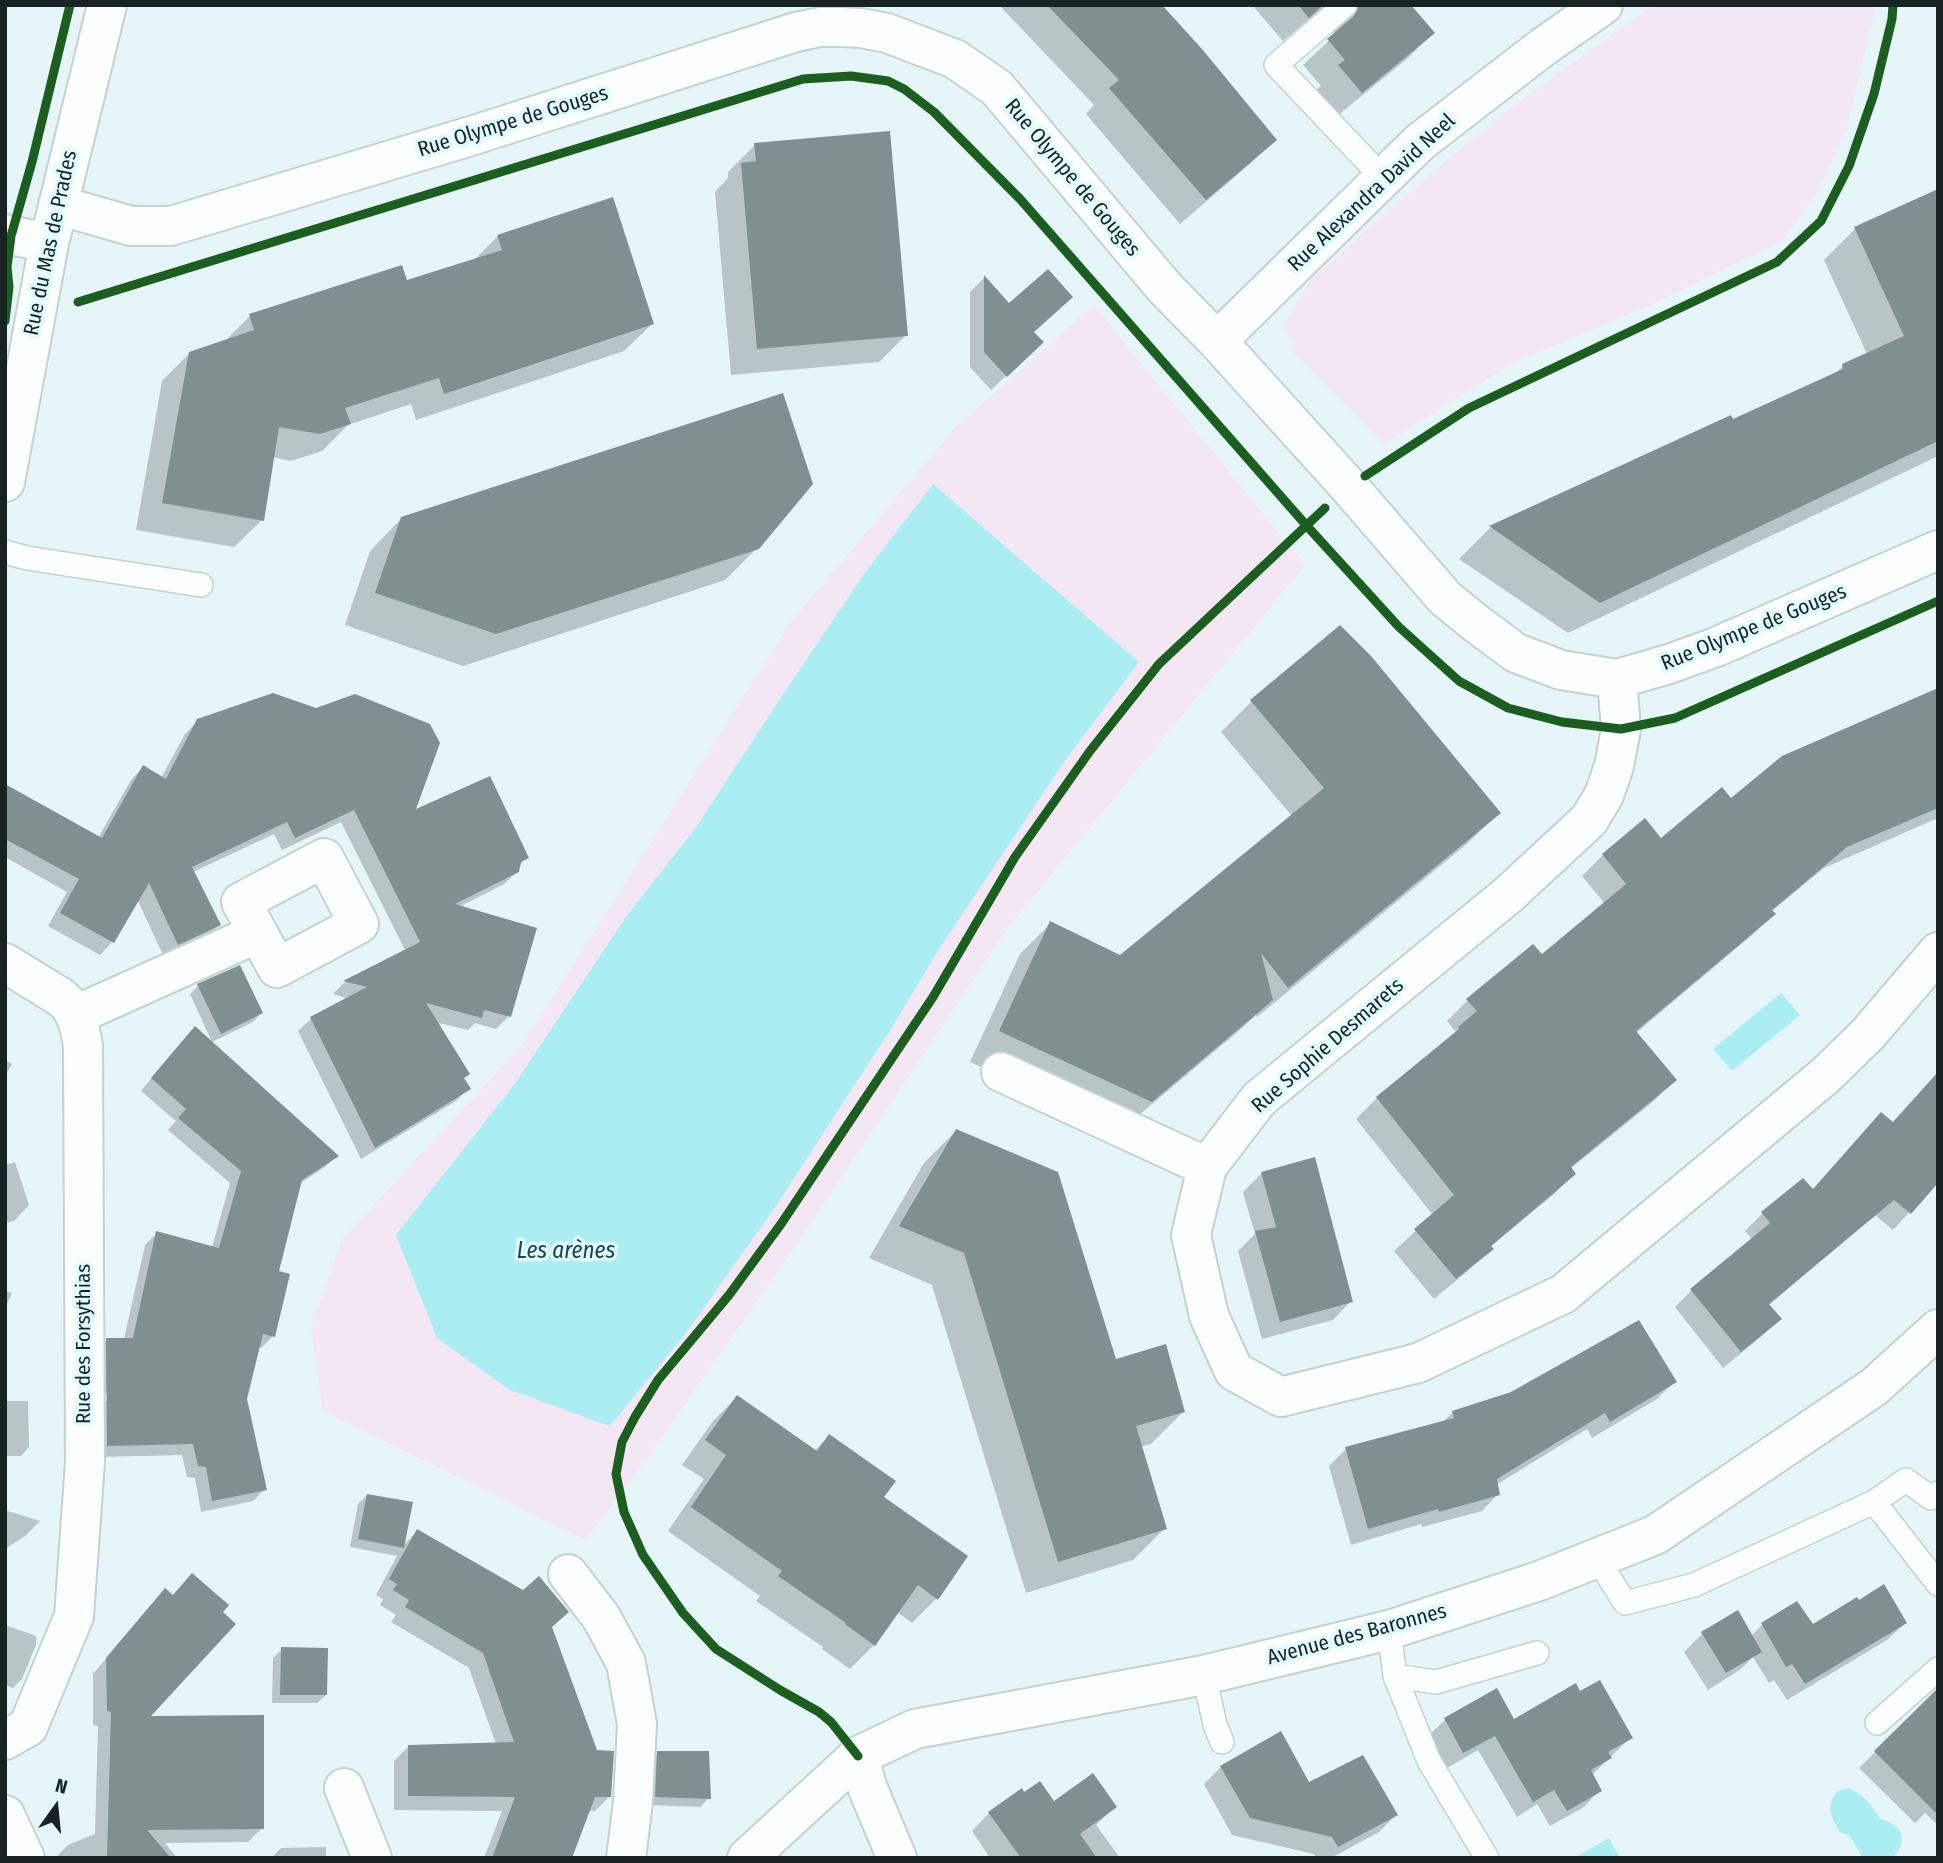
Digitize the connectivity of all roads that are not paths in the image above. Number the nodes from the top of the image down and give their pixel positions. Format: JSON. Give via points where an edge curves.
{"nodes":[{"id":1,"x":107,"y":5,"type":"edge"},
{"id":2,"x":1345,"y":5,"type":"edge"},
{"id":3,"x":1603,"y":5,"type":"edge"},
{"id":4,"x":1383,"y":178,"type":"junction"},
{"id":5,"x":58,"y":205,"type":"junction"},
{"id":6,"x":5,"y":234,"type":"edge"},
{"id":7,"x":49,"y":243,"type":"junction"},
{"id":8,"x":1217,"y":341,"type":"junction"},
{"id":9,"x":5,"y":482,"type":"edge"},
{"id":10,"x":1938,"y":550,"type":"edge"},
{"id":11,"x":5,"y":552,"type":"edge"},
{"id":12,"x":201,"y":584,"type":"dead end"},
{"id":13,"x":1616,"y":679,"type":"junction"},
{"id":14,"x":258,"y":933,"type":"dead end"},
{"id":15,"x":1938,"y":952,"type":"edge"},
{"id":16,"x":5,"y":963,"type":"edge"},
{"id":17,"x":76,"y":1015,"type":"junction"},
{"id":18,"x":1001,"y":1072,"type":"dead end"},
{"id":19,"x":1207,"y":1167,"type":"junction"},
{"id":20,"x":1938,"y":1328,"type":"edge"},
{"id":21,"x":1938,"y":1493,"type":"edge"},
{"id":22,"x":1874,"y":1502,"type":"junction"},
{"id":23,"x":1597,"y":1558,"type":"junction"},
{"id":24,"x":568,"y":1574,"type":"dead end"},
{"id":25,"x":1938,"y":1584,"type":"edge"},
{"id":26,"x":1389,"y":1630,"type":"junction"},
{"id":27,"x":1537,"y":1653,"type":"dead end"},
{"id":28,"x":1938,"y":1669,"type":"edge"},
{"id":29,"x":1203,"y":1675,"type":"junction"},
{"id":30,"x":1395,"y":1676,"type":"junction"},
{"id":31,"x":1877,"y":1723,"type":"dead end"},
{"id":32,"x":5,"y":1740,"type":"edge"},
{"id":33,"x":1222,"y":1741,"type":"dead end"},
{"id":34,"x":858,"y":1756,"type":"junction"},
{"id":35,"x":344,"y":1788,"type":"dead end"},
{"id":36,"x":5,"y":1815,"type":"edge"},
{"id":37,"x":26,"y":1858,"type":"edge"},
{"id":38,"x":372,"y":1858,"type":"edge"},
{"id":39,"x":626,"y":1858,"type":"edge"},
{"id":40,"x":747,"y":1858,"type":"edge"},
{"id":41,"x":897,"y":1858,"type":"edge"},
{"id":42,"x":1487,"y":1858,"type":"edge"}],
"edges":[{"from":1,"to":5,"type":"street","name":"Rue du Mas de Prades"},
{"from":2,"to":4,"type":"lane","via":[[1276,65]]},
{"from":3,"to":4,"type":"street","name":"Rue Alexandra David Neel","via":[[1420,142]]},
{"from":4,"to":8,"type":"street","name":"Rue Alexandra David Neel"},
{"from":5,"to":7,"type":"street","name":"Rue du Mas de Prades"},
{"from":5,"to":8,"type":"street","name":"Rue Olympe de Gouges","via":[[131,226],[171,226],[796,32],[820,27],[861,28],[887,33],[956,60],[997,88],[1165,288]]},
{"from":6,"to":7,"type":"street"},
{"from":7,"to":9,"type":"street","name":"Rue du Mas de Prades"},
{"from":8,"to":13,"type":"street","name":"Rue Olympe de Gouges","via":[[1446,598],[1516,653],[1561,670]]},
{"from":10,"to":13,"type":"street","name":"Rue Olympe de Gouges","via":[[1716,647]]},
{"from":11,"to":12,"type":"lane"},
{"from":13,"to":19,"type":"street","name":"Rue Sophie Desmarets","via":[[1620,729],[1614,766],[1589,820],[1508,895],[1259,1099]]},
{"from":14,"to":17,"type":"street"},
{"from":15,"to":19,"type":"street","name":"Rue Sophie Desmarets","via":[[1826,1075],[1563,1294],[1418,1363],[1281,1397],[1234,1371],[1209,1316],[1191,1235]]},
{"from":16,"to":17,"type":"street","via":[[62,998]]},
{"from":17,"to":32,"type":"street","name":"Rue des Forsythias","via":[[83,1046],[85,1462],[74,1616],[28,1727]]},
{"from":18,"to":19,"type":"street"},
{"from":20,"to":23,"type":"street","name":"Avenue des Baronnes","via":[[1874,1387],[1655,1535]]},
{"from":21,"to":22,"type":"lane","via":[[1931,1498],[1906,1480]]},
{"from":22,"to":23,"type":"lane","via":[[1694,1585],[1625,1603]]},
{"from":22,"to":25,"type":"lane"},
{"from":23,"to":26,"type":"street","name":"Avenue des Baronnes"},
{"from":24,"to":39,"type":"street","via":[[601,1617],[626,1663],[637,1724]]},
{"from":26,"to":29,"type":"street","name":"Avenue des Baronnes"},
{"from":26,"to":30,"type":"lane"},
{"from":27,"to":30,"type":"lane","via":[[1436,1682]]},
{"from":28,"to":31,"type":"lane"},
{"from":29,"to":33,"type":"lane"},
{"from":29,"to":34,"type":"street","name":"Avenue des Baronnes","via":[[915,1729]]},
{"from":30,"to":42,"type":"lane","via":[[1429,1761]]},
{"from":34,"to":40,"type":"street","name":"Avenue des Baronnes"},
{"from":34,"to":41,"type":"street"},
{"from":35,"to":38,"type":"street"},
{"from":36,"to":37,"type":"street"}]}
